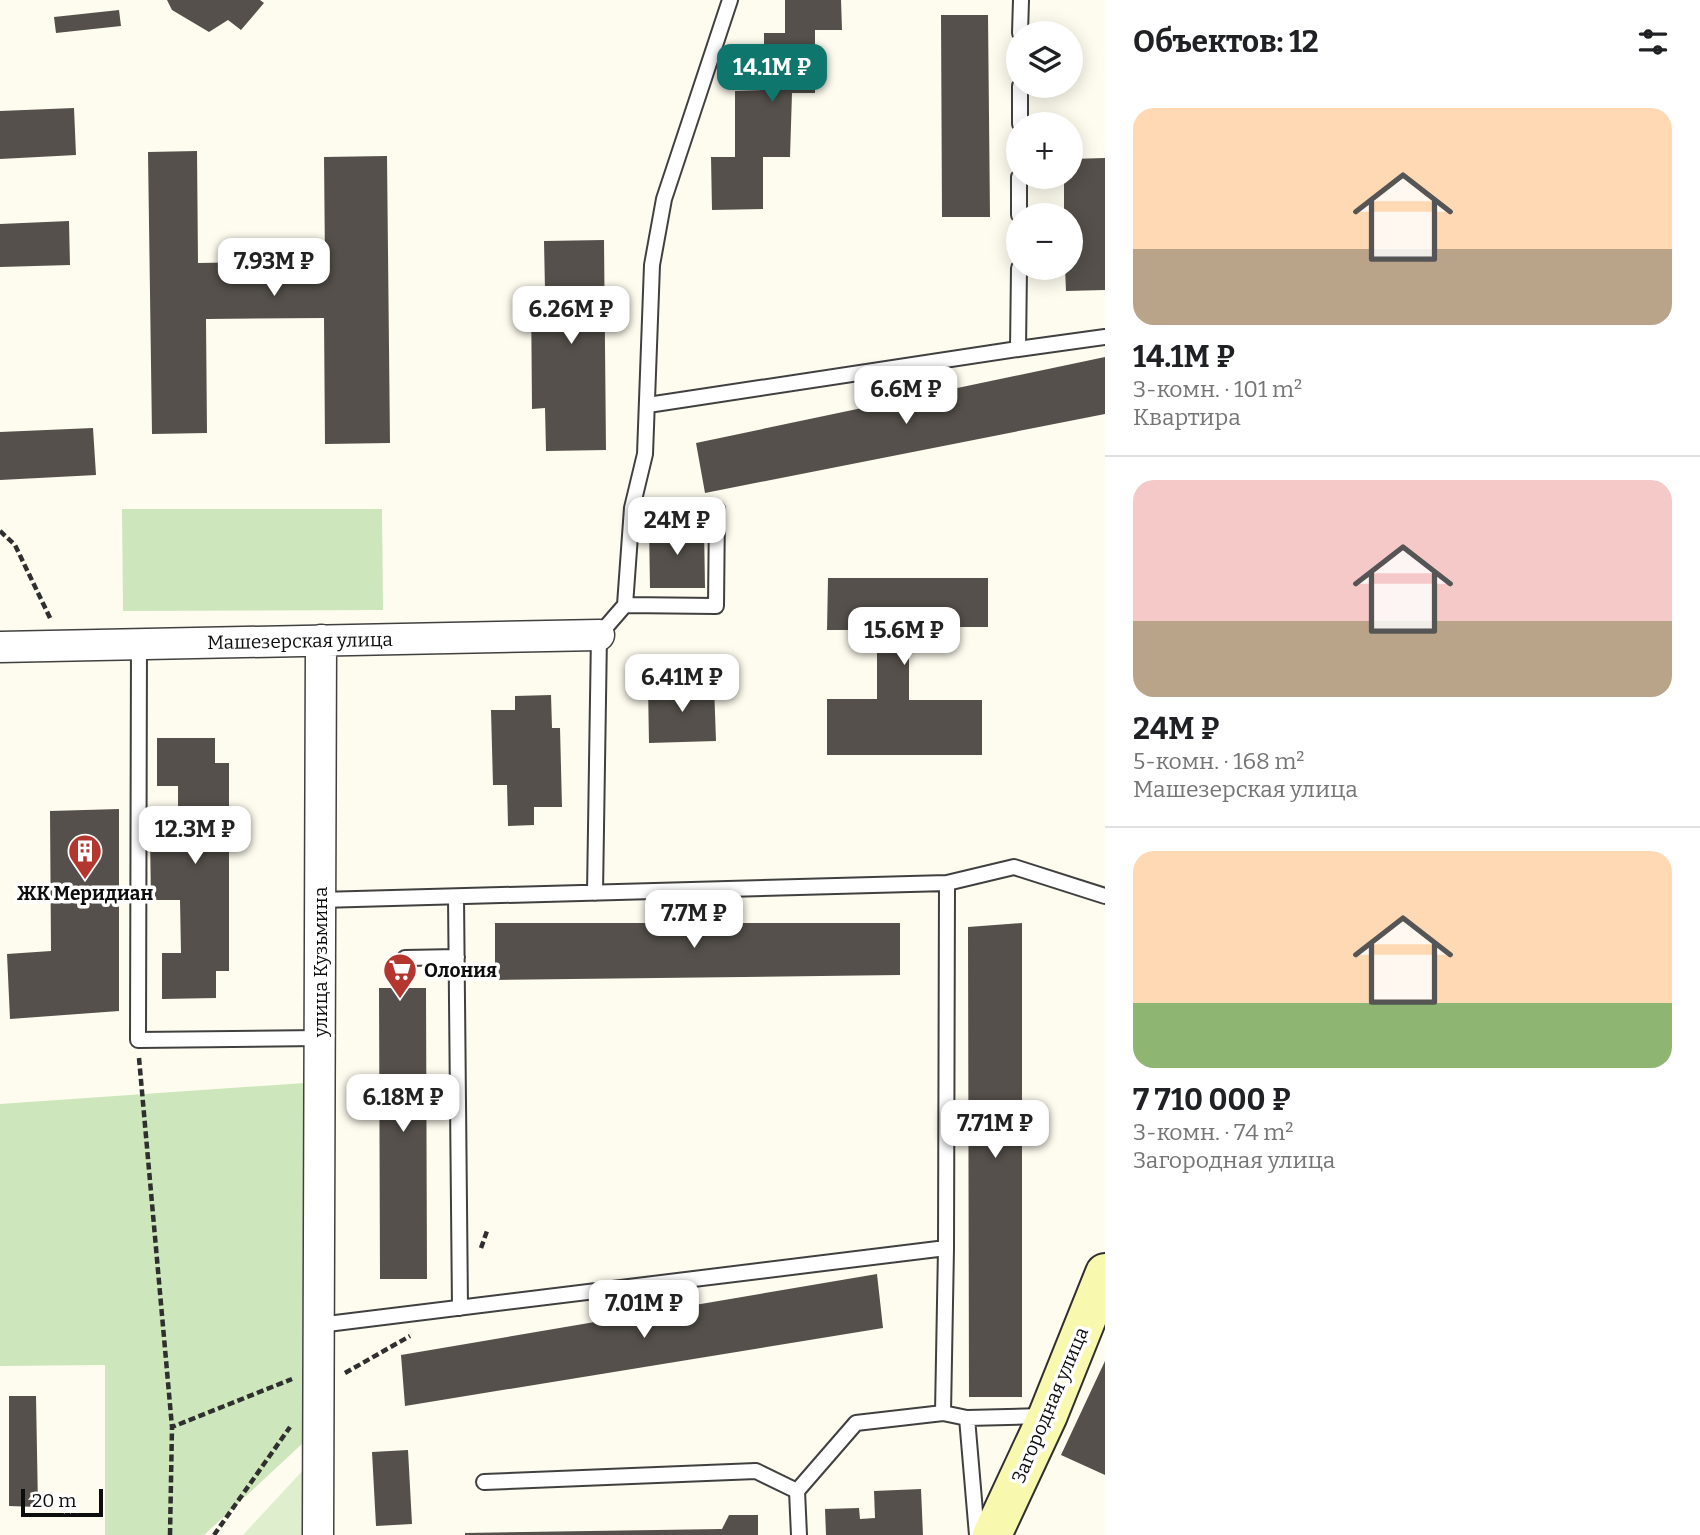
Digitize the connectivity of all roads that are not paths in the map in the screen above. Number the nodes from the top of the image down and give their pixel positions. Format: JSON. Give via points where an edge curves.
{"nodes":[{"id":1,"x":730,"y":0,"type":"edge"},
{"id":2,"x":1020,"y":0,"type":"edge"},
{"id":3,"x":1020,"y":21,"type":"edge"},
{"id":4,"x":1018,"y":280,"type":"edge"},
{"id":5,"x":1105,"y":337,"type":"edge"},
{"id":6,"x":1018,"y":349,"type":"junction"},
{"id":7,"x":648,"y":405,"type":"junction"},
{"id":8,"x":632,"y":508,"type":"junction"},
{"id":9,"x":625,"y":605,"type":"junction"},
{"id":10,"x":599,"y":635,"type":"junction"},
{"id":11,"x":321,"y":640,"type":"junction"},
{"id":12,"x":139,"y":644,"type":"junction"},
{"id":13,"x":0,"y":647,"type":"edge"},
{"id":14,"x":947,"y":883,"type":"junction"},
{"id":15,"x":595,"y":893,"type":"junction"},
{"id":16,"x":1105,"y":896,"type":"edge"},
{"id":17,"x":456,"y":897,"type":"junction"},
{"id":18,"x":320,"y":900,"type":"junction"},
{"id":19,"x":457,"y":957,"type":"junction"},
{"id":20,"x":405,"y":958,"type":"dead end"},
{"id":21,"x":319,"y":1038,"type":"junction"},
{"id":22,"x":946,"y":1248,"type":"junction"},
{"id":23,"x":1105,"y":1273,"type":"edge"},
{"id":24,"x":460,"y":1308,"type":"junction"},
{"id":25,"x":319,"y":1325,"type":"junction"},
{"id":26,"x":943,"y":1413,"type":"junction"},
{"id":27,"x":1048,"y":1415,"type":"junction"},
{"id":28,"x":967,"y":1418,"type":"junction"},
{"id":29,"x":484,"y":1482,"type":"dead end"},
{"id":30,"x":797,"y":1491,"type":"junction"},
{"id":31,"x":318,"y":1535,"type":"edge"},
{"id":32,"x":799,"y":1535,"type":"edge"},
{"id":33,"x":977,"y":1535,"type":"edge"},
{"id":34,"x":992,"y":1535,"type":"edge"}],
"edges":[{"from":1,"to":7,"type":"lane","via":[[664,199],[652,265]]},
{"from":2,"to":3,"type":"lane"},
{"from":4,"to":6,"type":"lane"},
{"from":5,"to":6,"type":"lane"},
{"from":6,"to":7,"type":"lane"},
{"from":7,"to":8,"type":"lane","via":[[645,454]]},
{"from":8,"to":9,"type":"lane"},
{"from":8,"to":9,"type":"lane","via":[[717,509],[716,606]]},
{"from":9,"to":10,"type":"lane"},
{"from":10,"to":11,"type":"street","name":"Машезерская улица"},
{"from":10,"to":15,"type":"lane"},
{"from":11,"to":12,"type":"street","name":"Машезерская улица"},
{"from":11,"to":18,"type":"street","name":"улица Кузьмина"},
{"from":12,"to":13,"type":"street","name":"Машезерская улица"},
{"from":12,"to":21,"type":"lane","via":[[138,1040]]},
{"from":14,"to":15,"type":"lane"},
{"from":14,"to":16,"type":"lane","via":[[1014,867]]},
{"from":14,"to":22,"type":"lane"},
{"from":15,"to":17,"type":"lane"},
{"from":17,"to":18,"type":"lane"},
{"from":17,"to":19,"type":"lane"},
{"from":18,"to":21,"type":"street","name":"улица Кузьмина"},
{"from":19,"to":20,"type":"lane"},
{"from":19,"to":24,"type":"lane"},
{"from":21,"to":25,"type":"street","name":"улица Кузьмина"},
{"from":22,"to":24,"type":"lane"},
{"from":22,"to":26,"type":"lane"},
{"from":23,"to":27,"type":"street","name":"Загородная улица"},
{"from":24,"to":25,"type":"lane"},
{"from":25,"to":31,"type":"street","name":"улица Кузьмина"},
{"from":26,"to":28,"type":"lane"},
{"from":26,"to":30,"type":"lane","via":[[856,1423]]},
{"from":27,"to":28,"type":"lane"},
{"from":27,"to":34,"type":"street","name":"Загородная улица"},
{"from":28,"to":33,"type":"lane"},
{"from":29,"to":30,"type":"lane","via":[[756,1471]]},
{"from":30,"to":32,"type":"lane"}]}
